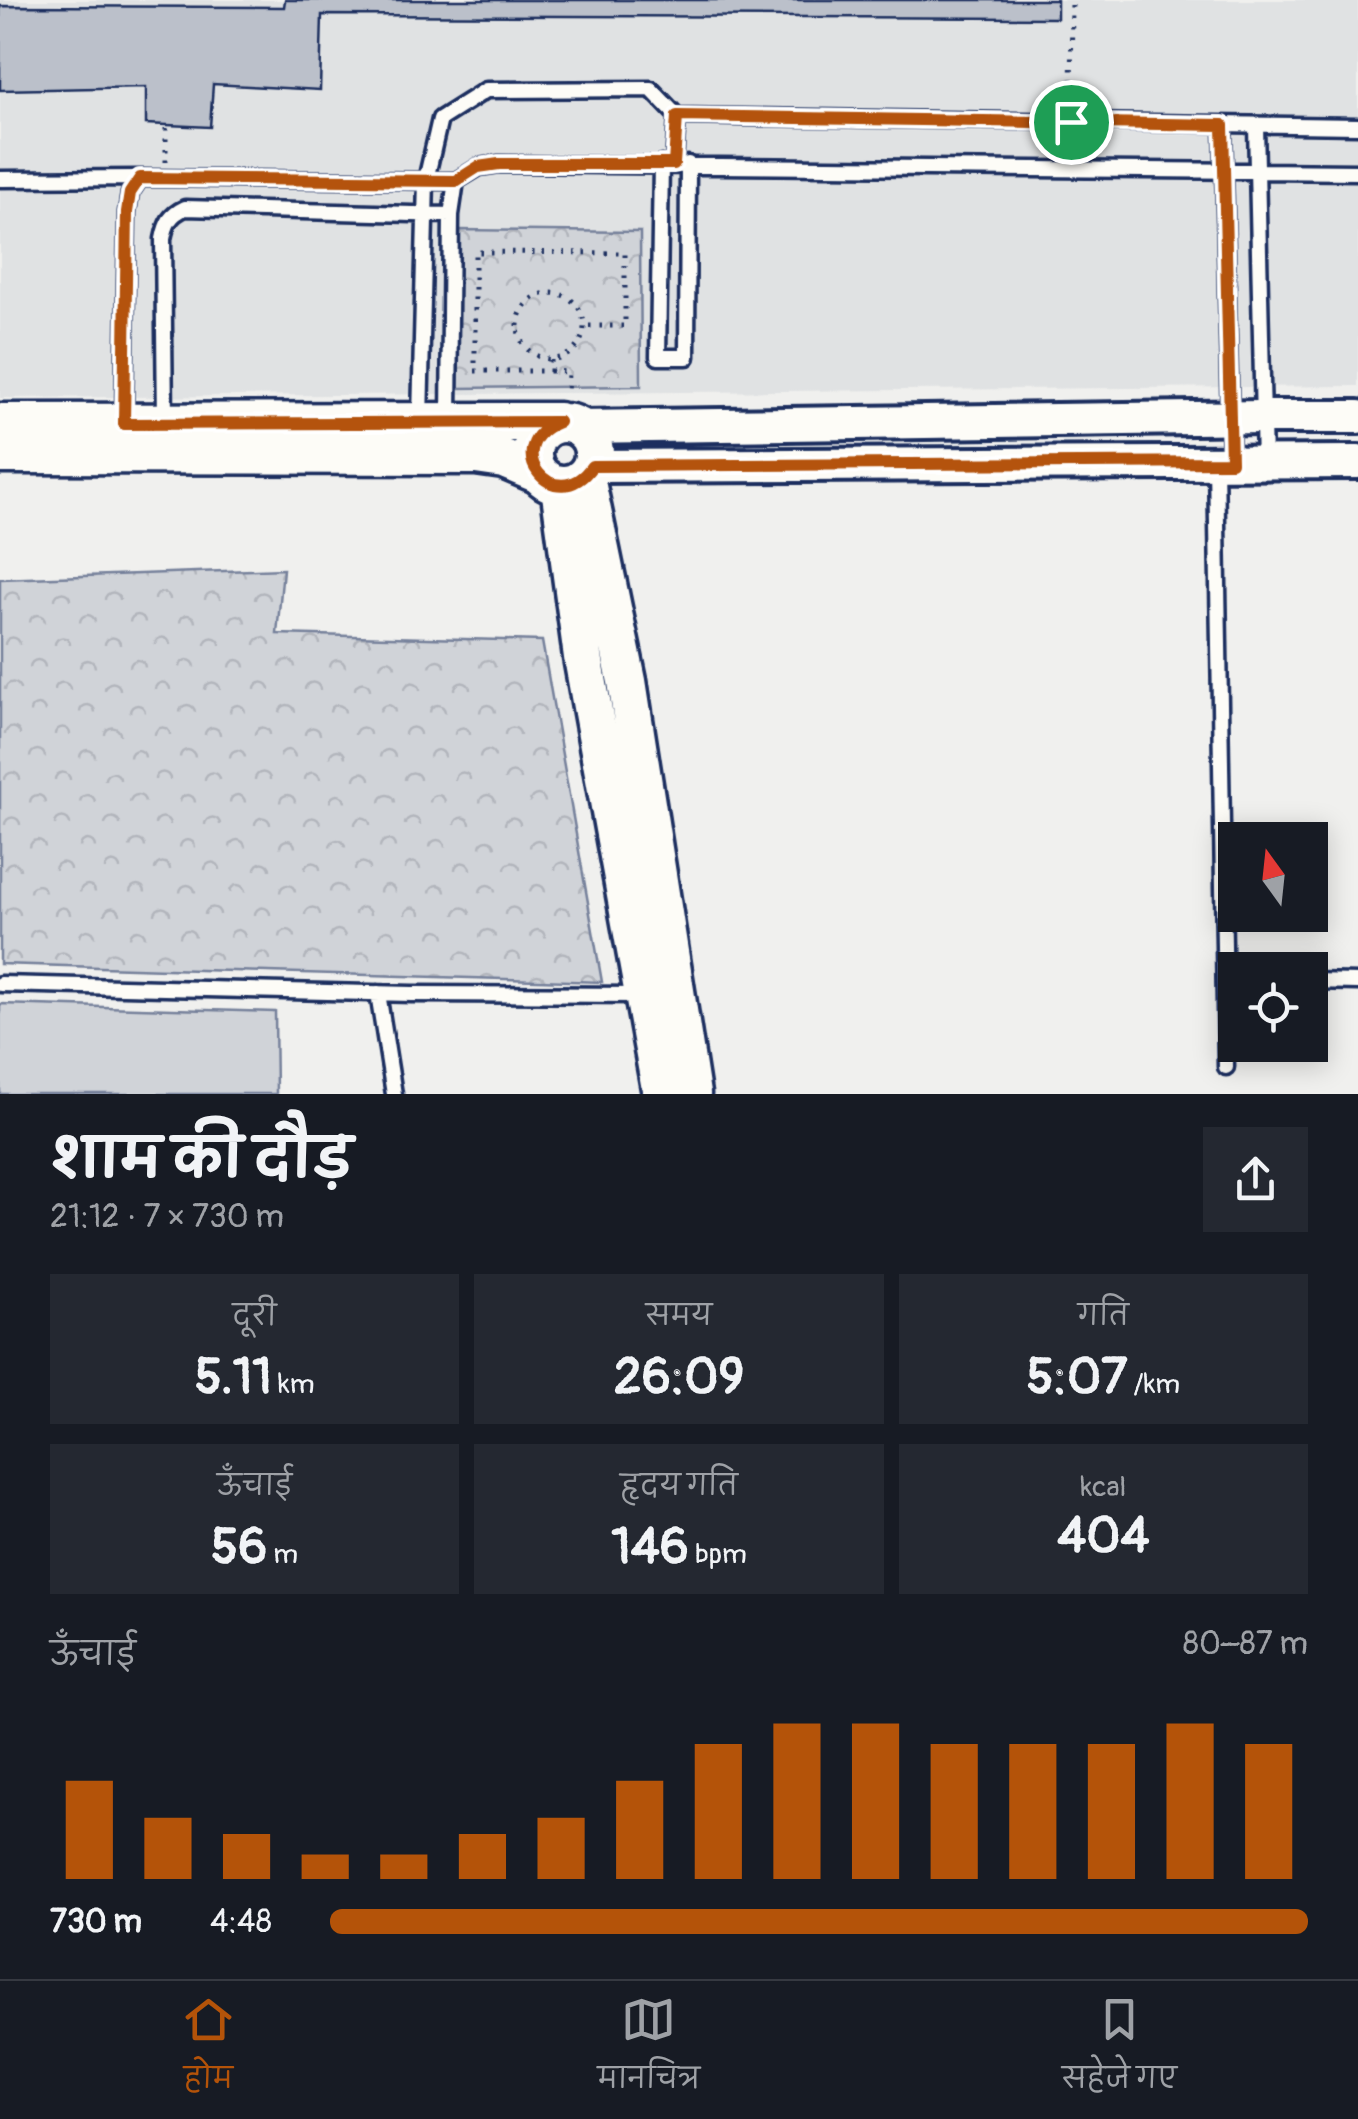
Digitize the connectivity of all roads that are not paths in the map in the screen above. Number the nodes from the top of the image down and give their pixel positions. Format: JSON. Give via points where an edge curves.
{"nodes":[{"id":1,"x":677,"y":116,"type":"junction"},
{"id":2,"x":1223,"y":125,"type":"junction"},
{"id":3,"x":1256,"y":126,"type":"junction"},
{"id":4,"x":1358,"y":126,"type":"edge"},
{"id":5,"x":674,"y":164,"type":"junction"},
{"id":6,"x":1224,"y":172,"type":"junction"},
{"id":7,"x":1257,"y":172,"type":"junction"},
{"id":8,"x":1358,"y":172,"type":"edge"},
{"id":9,"x":0,"y":178,"type":"edge"},
{"id":10,"x":140,"y":178,"type":"junction"},
{"id":11,"x":426,"y":180,"type":"junction"},
{"id":12,"x":456,"y":181,"type":"junction"},
{"id":13,"x":425,"y":214,"type":"junction"},
{"id":14,"x":451,"y":215,"type":"junction"},
{"id":15,"x":1246,"y":417,"type":"junction"},
{"id":16,"x":1358,"y":417,"type":"edge"},
{"id":17,"x":434,"y":423,"type":"junction"},
{"id":18,"x":0,"y":424,"type":"edge"},
{"id":19,"x":124,"y":424,"type":"junction"},
{"id":20,"x":165,"y":424,"type":"junction"},
{"id":21,"x":568,"y":424,"type":"junction"},
{"id":22,"x":0,"y":454,"type":"edge"},
{"id":23,"x":1223,"y":462,"type":"junction"},
{"id":24,"x":1358,"y":462,"type":"edge"},
{"id":25,"x":1264,"y":463,"type":"junction"},
{"id":26,"x":569,"y":475,"type":"junction"},
{"id":27,"x":1230,"y":952,"type":"edge"},
{"id":28,"x":1328,"y":981,"type":"edge"},
{"id":29,"x":1358,"y":982,"type":"edge"},
{"id":30,"x":0,"y":984,"type":"edge"},
{"id":31,"x":378,"y":993,"type":"junction"},
{"id":32,"x":660,"y":994,"type":"junction"},
{"id":33,"x":1226,"y":1062,"type":"edge"},
{"id":34,"x":1226,"y":1067,"type":"dead end"},
{"id":35,"x":394,"y":1094,"type":"edge"},
{"id":36,"x":662,"y":1094,"type":"edge"},
{"id":37,"x":691,"y":1094,"type":"edge"}],
"edges":[{"from":1,"to":2,"type":"lane"},
{"from":1,"to":5,"type":"lane"},
{"from":1,"to":11,"type":"lane","via":[[651,89],[486,90],[440,120]]},
{"from":2,"to":3,"type":"lane"},
{"from":2,"to":6,"type":"lane"},
{"from":3,"to":4,"type":"lane"},
{"from":3,"to":7,"type":"lane"},
{"from":5,"to":5,"type":"lane","via":[[658,357],[687,357]]},
{"from":5,"to":6,"type":"lane"},
{"from":5,"to":12,"type":"lane","via":[[499,164]]},
{"from":6,"to":7,"type":"lane"},
{"from":6,"to":15,"type":"lane"},
{"from":7,"to":8,"type":"lane"},
{"from":7,"to":15,"type":"lane"},
{"from":9,"to":10,"type":"lane"},
{"from":10,"to":11,"type":"lane"},
{"from":10,"to":19,"type":"lane","via":[[127,212]]},
{"from":11,"to":12,"type":"lane"},
{"from":11,"to":13,"type":"lane"},
{"from":12,"to":14,"type":"lane"},
{"from":13,"to":14,"type":"lane"},
{"from":13,"to":17,"type":"lane"},
{"from":13,"to":20,"type":"lane","via":[[200,208],[175,213],[163,239]]},
{"from":14,"to":17,"type":"lane"},
{"from":15,"to":16,"type":"street"},
{"from":15,"to":21,"type":"street"},
{"from":15,"to":23,"type":"lane"},
{"from":15,"to":25,"type":"lane"},
{"from":17,"to":20,"type":"main road"},
{"from":17,"to":21,"type":"main road"},
{"from":18,"to":19,"type":"main road"},
{"from":19,"to":20,"type":"main road"},
{"from":21,"to":26,"type":"main road","via":[[592,440],[595,453]]},
{"from":21,"to":26,"type":"main road","via":[[546,427],[537,436],[532,461]]},
{"from":22,"to":26,"type":"main road","via":[[476,455]]},
{"from":23,"to":25,"type":"street"},
{"from":23,"to":26,"type":"street"},
{"from":23,"to":27,"type":"lane"},
{"from":24,"to":25,"type":"street"},
{"from":26,"to":32,"type":"main road","via":[[627,682]]},
{"from":28,"to":29,"type":"lane"},
{"from":30,"to":31,"type":"lane"},
{"from":31,"to":32,"type":"lane"},
{"from":31,"to":35,"type":"lane"},
{"from":32,"to":36,"type":"main road"},
{"from":32,"to":37,"type":"main road"},
{"from":33,"to":34,"type":"lane"}]}
